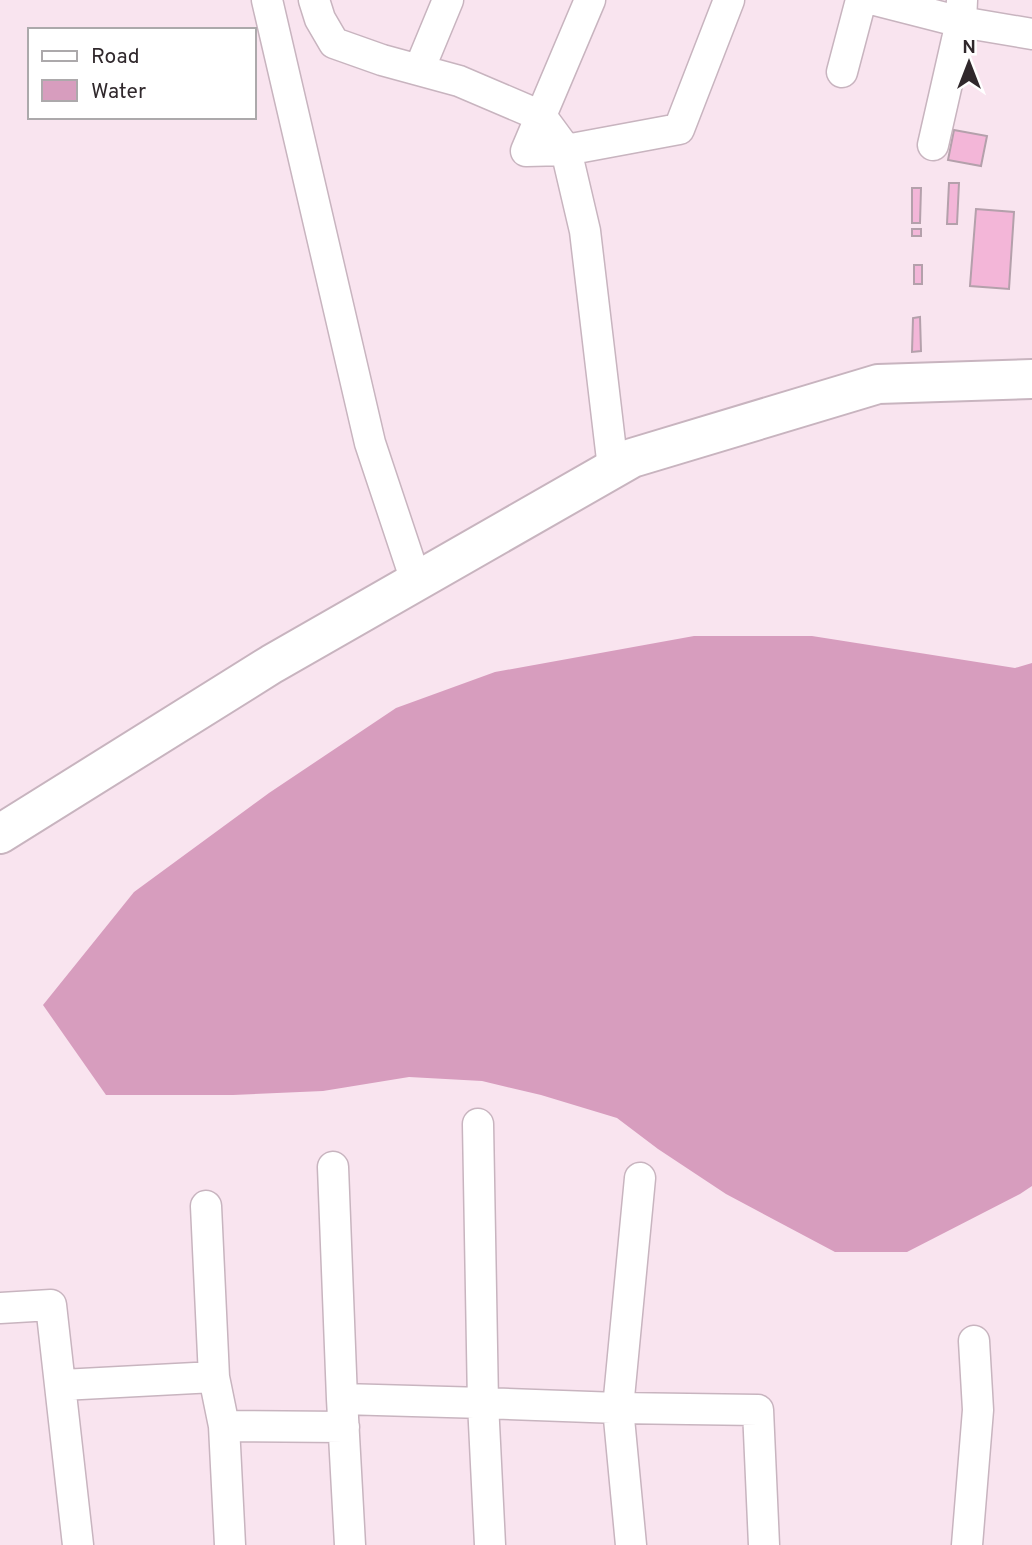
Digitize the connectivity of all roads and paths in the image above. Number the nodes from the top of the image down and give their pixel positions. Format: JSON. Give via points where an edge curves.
{"nodes":[{"id":1,"x":267,"y":0,"type":"edge"},
{"id":2,"x":314,"y":0,"type":"edge"},
{"id":3,"x":448,"y":0,"type":"edge"},
{"id":4,"x":590,"y":0,"type":"edge"},
{"id":5,"x":729,"y":0,"type":"edge"},
{"id":6,"x":861,"y":0,"type":"edge"},
{"id":7,"x":875,"y":0,"type":"edge"},
{"id":8,"x":962,"y":11,"type":"edge"},
{"id":9,"x":1032,"y":34,"type":"edge"},
{"id":10,"x":419,"y":70,"type":"junction"},
{"id":11,"x":842,"y":72,"type":"dead end"},
{"id":12,"x":541,"y":116,"type":"junction"},
{"id":13,"x":933,"y":145,"type":"dead end"},
{"id":14,"x":566,"y":150,"type":"junction"},
{"id":15,"x":1032,"y":379,"type":"edge"},
{"id":16,"x":613,"y":468,"type":"junction"},
{"id":17,"x":416,"y":581,"type":"junction"},
{"id":18,"x":0,"y":834,"type":"edge"},
{"id":19,"x":478,"y":1124,"type":"dead end"},
{"id":20,"x":333,"y":1167,"type":"dead end"},
{"id":21,"x":640,"y":1178,"type":"dead end"},
{"id":22,"x":206,"y":1206,"type":"dead end"},
{"id":23,"x":0,"y":1308,"type":"edge"},
{"id":24,"x":974,"y":1341,"type":"dead end"},
{"id":25,"x":214,"y":1377,"type":"junction"},
{"id":26,"x":62,"y":1385,"type":"junction"},
{"id":27,"x":483,"y":1404,"type":"junction"},
{"id":28,"x":618,"y":1408,"type":"junction"},
{"id":29,"x":343,"y":1413,"type":"junction"},
{"id":30,"x":224,"y":1426,"type":"junction"},
{"id":31,"x":78,"y":1545,"type":"edge"},
{"id":32,"x":230,"y":1545,"type":"edge"},
{"id":33,"x":350,"y":1545,"type":"edge"},
{"id":34,"x":489,"y":1545,"type":"edge"},
{"id":35,"x":631,"y":1545,"type":"edge"},
{"id":36,"x":764,"y":1545,"type":"edge"},
{"id":37,"x":967,"y":1545,"type":"edge"}],
"edges":[{"from":1,"to":17,"type":"street","via":[[370,443]]},
{"from":2,"to":10,"type":"street","via":[[334,43]]},
{"from":3,"to":10,"type":"street"},
{"from":4,"to":12,"type":"street"},
{"from":5,"to":14,"type":"street","via":[[679,129]]},
{"from":6,"to":11,"type":"street"},
{"from":7,"to":8,"type":"street"},
{"from":8,"to":9,"type":"street"},
{"from":8,"to":13,"type":"street"},
{"from":10,"to":12,"type":"street"},
{"from":12,"to":14,"type":"street","via":[[526,151]]},
{"from":14,"to":16,"type":"street","via":[[585,231]]},
{"from":15,"to":16,"type":"main road","via":[[878,383],[632,458]]},
{"from":16,"to":17,"type":"main road"},
{"from":17,"to":18,"type":"main road","via":[[272,664]]},
{"from":19,"to":27,"type":"street"},
{"from":20,"to":29,"type":"street"},
{"from":21,"to":28,"type":"street"},
{"from":22,"to":25,"type":"street"},
{"from":23,"to":26,"type":"street","via":[[51,1305]]},
{"from":24,"to":37,"type":"street","via":[[978,1410]]},
{"from":25,"to":26,"type":"street"},
{"from":25,"to":30,"type":"street"},
{"from":26,"to":31,"type":"street"},
{"from":27,"to":28,"type":"street"},
{"from":27,"to":29,"type":"street"},
{"from":27,"to":34,"type":"street"},
{"from":28,"to":35,"type":"street"},
{"from":28,"to":36,"type":"street","via":[[758,1410]]},
{"from":29,"to":30,"type":"street"},
{"from":29,"to":33,"type":"street"},
{"from":30,"to":32,"type":"street"}]}
